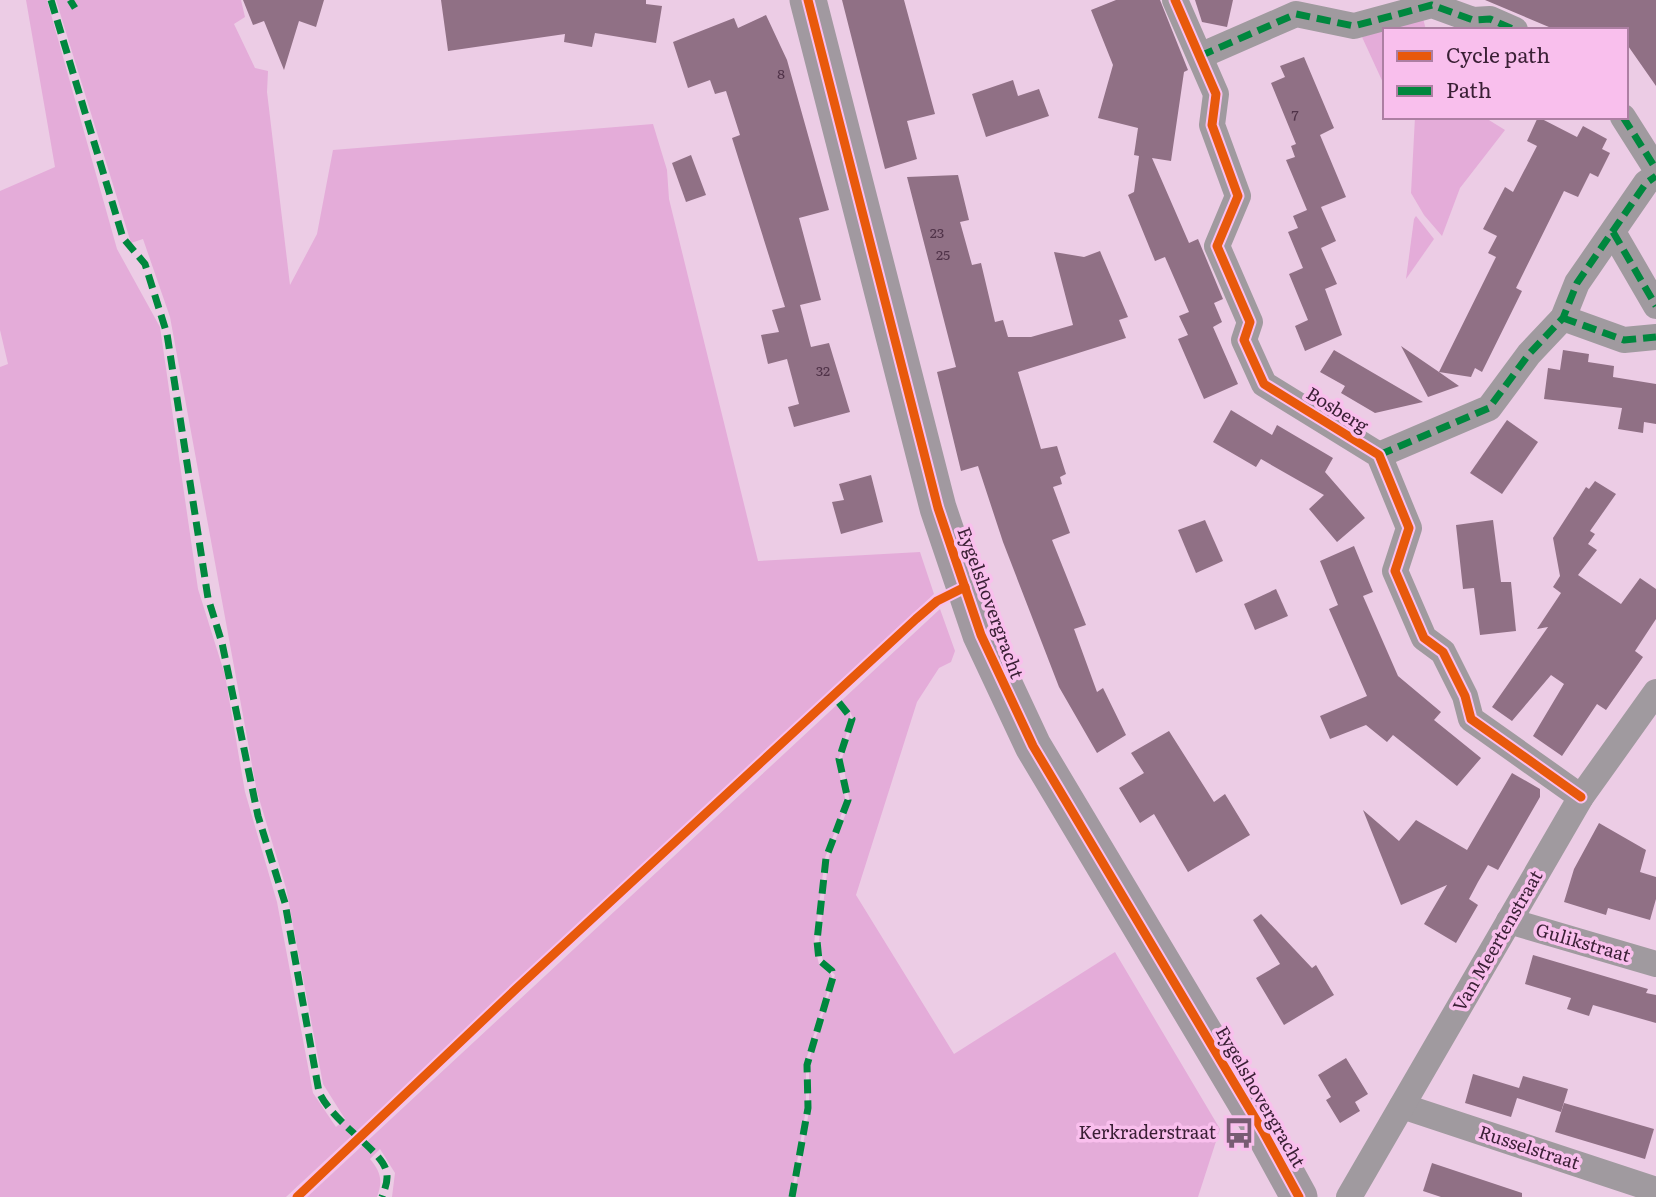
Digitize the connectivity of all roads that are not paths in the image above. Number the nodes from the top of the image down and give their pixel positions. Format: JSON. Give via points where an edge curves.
{"nodes":[{"id":1,"x":808,"y":0,"type":"edge"},
{"id":2,"x":1175,"y":0,"type":"edge"},
{"id":3,"x":1510,"y":28,"type":"edge"},
{"id":4,"x":1200,"y":56,"type":"junction"},
{"id":5,"x":1624,"y":119,"type":"edge"},
{"id":6,"x":1656,"y":169,"type":"edge"},
{"id":7,"x":1656,"y":176,"type":"edge"},
{"id":8,"x":1612,"y":232,"type":"junction"},
{"id":9,"x":1656,"y":306,"type":"edge"},
{"id":10,"x":1563,"y":318,"type":"junction"},
{"id":11,"x":1656,"y":337,"type":"edge"},
{"id":12,"x":1379,"y":455,"type":"junction"},
{"id":13,"x":1656,"y":692,"type":"edge"},
{"id":14,"x":1581,"y":797,"type":"junction"},
{"id":15,"x":1509,"y":921,"type":"junction"},
{"id":16,"x":1656,"y":964,"type":"edge"},
{"id":17,"x":1402,"y":1106,"type":"junction"},
{"id":18,"x":1656,"y":1190,"type":"edge"},
{"id":19,"x":1299,"y":1197,"type":"edge"},
{"id":20,"x":1349,"y":1197,"type":"edge"}],
"edges":[{"from":1,"to":19,"type":"street","name":"Eygelshovergracht","via":[[939,508],[981,635],[1033,746]]},
{"from":2,"to":4,"type":"street","name":"Bosberg"},
{"from":3,"to":4,"type":"street","via":[[1432,5],[1354,26],[1296,13]]},
{"from":4,"to":12,"type":"street","name":"Bosberg","via":[[1216,94],[1212,125],[1238,196],[1217,246],[1250,322],[1244,340],[1264,384]]},
{"from":5,"to":6,"type":"street"},
{"from":7,"to":8,"type":"street","name":"Bosberg","via":[[1646,183]]},
{"from":8,"to":9,"type":"street"},
{"from":8,"to":10,"type":"street","name":"Bosberg","via":[[1577,283]]},
{"from":10,"to":11,"type":"street","via":[[1624,340]]},
{"from":10,"to":12,"type":"street","name":"Bosberg","via":[[1489,408]]},
{"from":12,"to":14,"type":"street","name":"Bosberg","via":[[1409,528],[1395,571],[1424,638],[1443,652],[1471,719]]},
{"from":13,"to":14,"type":"street","name":"Van Meertenstraat"},
{"from":14,"to":15,"type":"street","name":"Van Meertenstraat"},
{"from":15,"to":16,"type":"street","name":"Gulikstraat"},
{"from":15,"to":17,"type":"street","name":"Van Meertenstraat"},
{"from":17,"to":18,"type":"street","name":"Russelstraat"},
{"from":17,"to":20,"type":"street","name":"Van Meertenstraat"}]}
